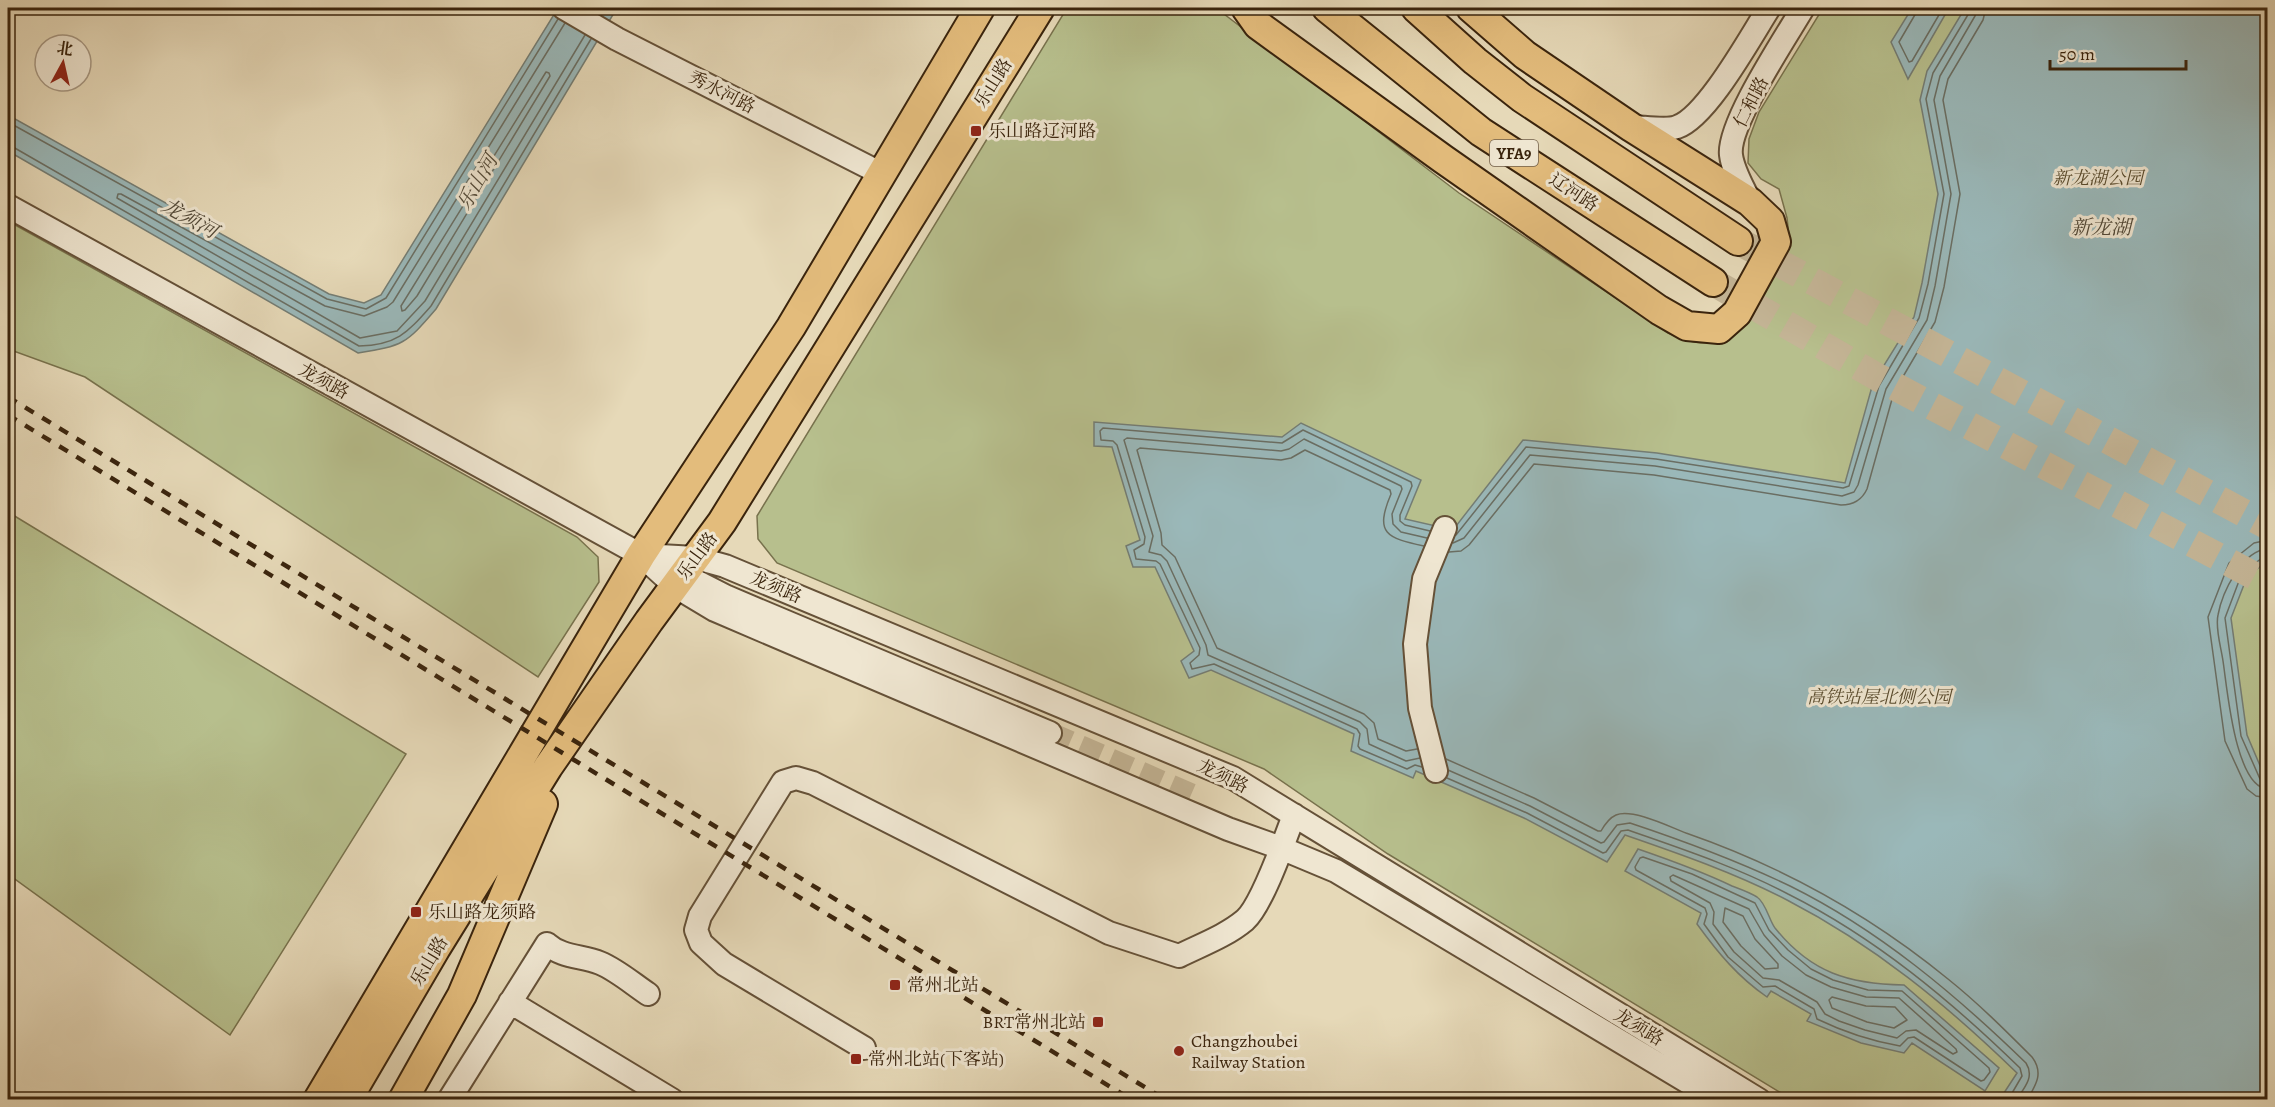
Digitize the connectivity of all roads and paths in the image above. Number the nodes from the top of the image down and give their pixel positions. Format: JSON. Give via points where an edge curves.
{"nodes":[{"id":1,"x":564,"y":8,"type":"edge"},
{"id":2,"x":980,"y":8,"type":"edge"},
{"id":3,"x":1040,"y":8,"type":"edge"},
{"id":4,"x":1327,"y":8,"type":"edge"},
{"id":5,"x":1416,"y":8,"type":"edge"},
{"id":6,"x":1471,"y":8,"type":"edge"},
{"id":7,"x":1769,"y":8,"type":"edge"},
{"id":8,"x":1803,"y":8,"type":"edge"},
{"id":9,"x":1247,"y":13,"type":"edge"},
{"id":10,"x":1631,"y":127,"type":"junction"},
{"id":11,"x":882,"y":174,"type":"junction"},
{"id":12,"x":1750,"y":202,"type":"junction"},
{"id":13,"x":8,"y":206,"type":"edge"},
{"id":14,"x":1738,"y":241,"type":"tunnel mouth"},
{"id":15,"x":1713,"y":282,"type":"tunnel mouth"},
{"id":16,"x":1445,"y":528,"type":"dead end"},
{"id":17,"x":641,"y":555,"type":"junction"},
{"id":18,"x":685,"y":573,"type":"junction"},
{"id":19,"x":599,"y":693,"type":"junction"},
{"id":20,"x":1050,"y":733,"type":"tunnel mouth"},
{"id":21,"x":1436,"y":771,"type":"dead end"},
{"id":22,"x":1294,"y":815,"type":"junction"},
{"id":23,"x":1281,"y":848,"type":"junction"},
{"id":24,"x":648,"y":994,"type":"dead end"},
{"id":25,"x":510,"y":1002,"type":"junction"},
{"id":26,"x":864,"y":1048,"type":"dead end"},
{"id":27,"x":318,"y":1100,"type":"edge"},
{"id":28,"x":347,"y":1100,"type":"edge"},
{"id":29,"x":403,"y":1100,"type":"edge"},
{"id":30,"x":449,"y":1100,"type":"edge"},
{"id":31,"x":672,"y":1100,"type":"edge"},
{"id":32,"x":1718,"y":1100,"type":"edge"},
{"id":33,"x":1759,"y":1100,"type":"edge"}],
"edges":[{"from":1,"to":11,"type":"street","name":"秀水河路"},
{"from":2,"to":11,"type":"main road","name":"乐山路"},
{"from":3,"to":18,"type":"main road","name":"乐山路","via":[[729,512]]},
{"from":4,"to":15,"type":"main road","name":"辽河路","number":"YFA9","via":[[1481,132]]},
{"from":5,"to":14,"type":"main road","number":"YFA9","via":[[1522,98]]},
{"from":6,"to":10,"type":"main road","via":[[1524,55]]},
{"from":7,"to":10,"type":"street","name":"仁和路","via":[[1701,111],[1677,128]]},
{"from":8,"to":12,"type":"street","name":"仁和路","via":[[1735,131],[1730,153]]},
{"from":9,"to":12,"type":"main road","via":[[1452,165],[1687,326],[1719,328],[1737,313],[1776,242],[1770,221]]},
{"from":10,"to":12,"type":"main road"},
{"from":11,"to":17,"type":"main road","name":"乐山路","via":[[791,327]]},
{"from":13,"to":17,"type":"street","name":"龙须路"},
{"from":16,"to":21,"type":"street","via":[[1424,579],[1415,644],[1420,708]]},
{"from":17,"to":18,"type":"street","name":"龙须路"},
{"from":17,"to":18,"type":"street","name":"龙须路"},
{"from":17,"to":27,"type":"main road","name":"乐山路"},
{"from":18,"to":19,"type":"main road","name":"乐山路"},
{"from":18,"to":20,"type":"street","via":[[727,597]]},
{"from":18,"to":22,"type":"street","name":"龙须路","via":[[725,566],[1233,778]]},
{"from":18,"to":23,"type":"street","name":"龙须路","via":[[715,610],[1228,829]]},
{"from":19,"to":28,"type":"main road","name":"乐山路","via":[[436,948]]},
{"from":19,"to":29,"type":"main road","via":[[534,822],[462,995]]},
{"from":22,"to":23,"type":"street"},
{"from":22,"to":33,"type":"street","name":"龙须路"},
{"from":23,"to":26,"type":"street","via":[[1263,892],[1246,919],[1179,956],[1110,933],[813,783],[796,778],[783,782],[700,916],[696,930],[701,943],[724,964]]},
{"from":23,"to":32,"type":"street","name":"龙须路","via":[[1336,871]]},
{"from":24,"to":25,"type":"street","via":[[603,964],[556,952],[547,944]]},
{"from":25,"to":30,"type":"street"},
{"from":25,"to":31,"type":"street"}]}
